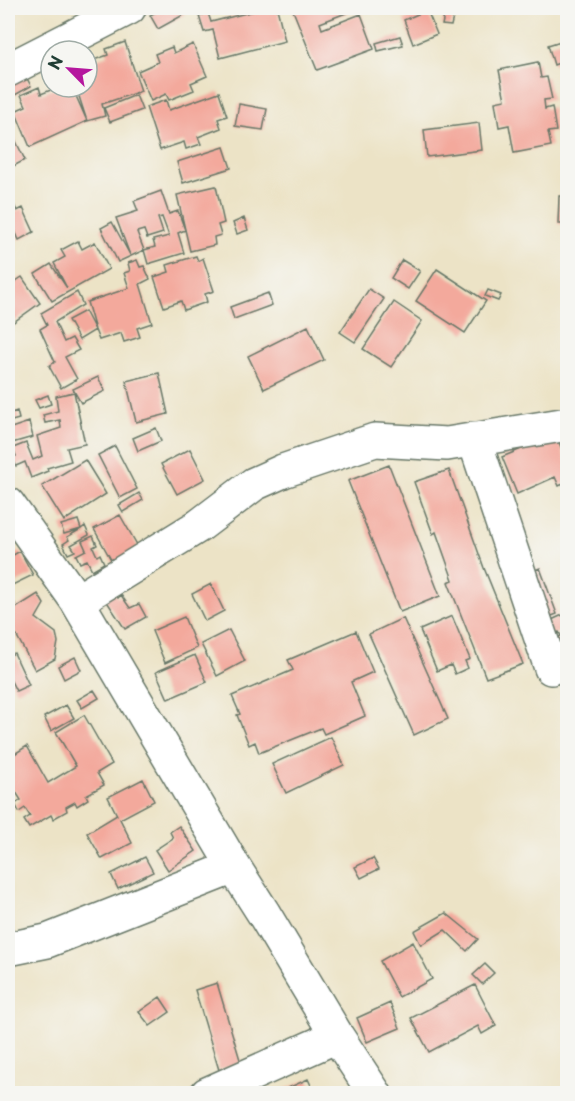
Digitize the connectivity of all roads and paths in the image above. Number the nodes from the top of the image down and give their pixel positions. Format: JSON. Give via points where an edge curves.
{"nodes":[{"id":1,"x":129,"y":8,"type":"edge"},
{"id":2,"x":8,"y":70,"type":"edge"},
{"id":3,"x":567,"y":424,"type":"edge"},
{"id":4,"x":474,"y":439,"type":"junction"},
{"id":5,"x":8,"y":504,"type":"edge"},
{"id":6,"x":77,"y":601,"type":"junction"},
{"id":7,"x":567,"y":659,"type":"edge"},
{"id":8,"x":234,"y":867,"type":"junction"},
{"id":9,"x":8,"y":949,"type":"edge"},
{"id":10,"x":337,"y":1036,"type":"junction"},
{"id":11,"x":207,"y":1094,"type":"edge"},
{"id":12,"x":375,"y":1094,"type":"edge"}],
"edges":[{"from":1,"to":2,"type":"street"},
{"from":3,"to":4,"type":"street"},
{"from":4,"to":6,"type":"street","via":[[447,444],[375,440],[283,471],[254,483],[200,525]]},
{"from":4,"to":7,"type":"street","via":[[551,668]]},
{"from":5,"to":6,"type":"street"},
{"from":6,"to":8,"type":"street"},
{"from":8,"to":9,"type":"street","via":[[47,941]]},
{"from":8,"to":10,"type":"street"},
{"from":10,"to":11,"type":"street"},
{"from":10,"to":12,"type":"street"}]}
